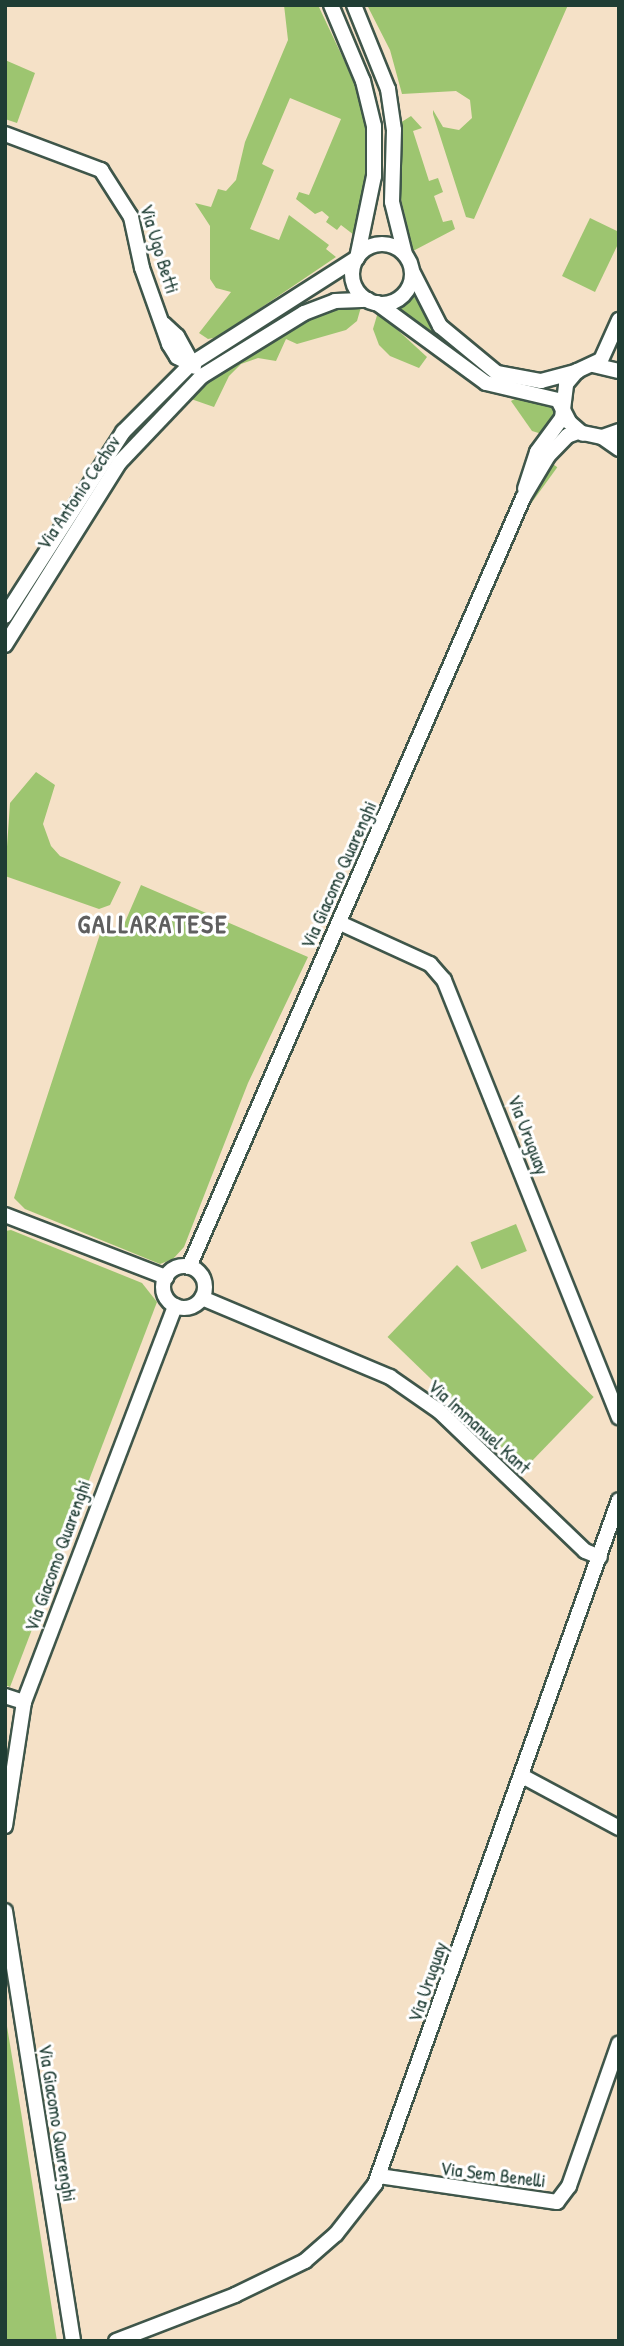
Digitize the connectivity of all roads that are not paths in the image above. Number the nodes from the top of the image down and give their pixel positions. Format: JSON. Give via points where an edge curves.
{"nodes":[{"id":1,"x":331,"y":5,"type":"edge"},
{"id":2,"x":354,"y":5,"type":"edge"},
{"id":3,"x":5,"y":134,"type":"edge"},
{"id":4,"x":405,"y":254,"type":"junction"},
{"id":5,"x":357,"y":258,"type":"junction"},
{"id":6,"x":412,"y":271,"type":"junction"},
{"id":7,"x":373,"y":302,"type":"junction"},
{"id":8,"x":619,"y":320,"type":"edge"},
{"id":9,"x":191,"y":363,"type":"junction"},
{"id":10,"x":593,"y":365,"type":"junction"},
{"id":11,"x":578,"y":371,"type":"junction"},
{"id":12,"x":619,"y":371,"type":"edge"},
{"id":13,"x":202,"y":376,"type":"junction"},
{"id":14,"x":563,"y":408,"type":"junction"},
{"id":15,"x":619,"y":431,"type":"edge"},
{"id":16,"x":584,"y":434,"type":"junction"},
{"id":17,"x":602,"y":437,"type":"junction"},
{"id":18,"x":619,"y":449,"type":"edge"},
{"id":19,"x":523,"y":498,"type":"junction"},
{"id":20,"x":5,"y":616,"type":"edge"},
{"id":21,"x":5,"y":645,"type":"edge"},
{"id":22,"x":340,"y":923,"type":"junction"},
{"id":23,"x":5,"y":1215,"type":"edge"},
{"id":24,"x":189,"y":1267,"type":"junction"},
{"id":25,"x":166,"y":1277,"type":"junction"},
{"id":26,"x":202,"y":1298,"type":"junction"},
{"id":27,"x":175,"y":1306,"type":"junction"},
{"id":28,"x":619,"y":1416,"type":"edge"},
{"id":29,"x":619,"y":1500,"type":"edge"},
{"id":30,"x":600,"y":1557,"type":"junction"},
{"id":31,"x":5,"y":1696,"type":"edge"},
{"id":32,"x":24,"y":1702,"type":"junction"},
{"id":33,"x":522,"y":1776,"type":"junction"},
{"id":34,"x":5,"y":1826,"type":"edge"},
{"id":35,"x":619,"y":1828,"type":"edge"},
{"id":36,"x":5,"y":1911,"type":"edge"},
{"id":37,"x":619,"y":2043,"type":"edge"},
{"id":38,"x":379,"y":2176,"type":"junction"},
{"id":39,"x":73,"y":2341,"type":"edge"},
{"id":40,"x":117,"y":2341,"type":"edge"}],
"edges":[{"from":1,"to":5,"type":"street","via":[[363,81],[374,126],[374,176]]},
{"from":2,"to":4,"type":"street","via":[[388,89],[394,130],[393,202]]},
{"from":3,"to":9,"type":"street","name":"Via Ugo Betti","via":[[102,170],[131,217],[142,268],[173,353]]},
{"from":4,"to":5,"type":"street","via":[[381,244],[365,249]]},
{"from":4,"to":6,"type":"street"},
{"from":5,"to":7,"type":"street","via":[[353,280]]},
{"from":5,"to":9,"type":"street","name":"Via Antonio Cechov"},
{"from":6,"to":7,"type":"street","via":[[402,296]]},
{"from":6,"to":11,"type":"street","via":[[440,326],[497,373],[541,381]]},
{"from":7,"to":13,"type":"street","name":"Via Antonio Cechov","via":[[335,301],[304,313]]},
{"from":7,"to":14,"type":"street","via":[[472,376],[505,390],[554,398]]},
{"from":8,"to":10,"type":"street","via":[[604,355]]},
{"from":9,"to":13,"type":"street"},
{"from":9,"to":20,"type":"street","name":"Via Antonio Cechov","via":[[122,432]]},
{"from":10,"to":11,"type":"street"},
{"from":10,"to":12,"type":"street"},
{"from":11,"to":14,"type":"street","name":"Via Giacomo Quarenghi","via":[[564,388]]},
{"from":13,"to":21,"type":"street","name":"Via Antonio Cechov","via":[[120,462]]},
{"from":14,"to":16,"type":"street","via":[[569,422]]},
{"from":14,"to":19,"type":"street","name":"Via Giacomo Quarenghi","via":[[562,418],[529,468]]},
{"from":15,"to":17,"type":"street"},
{"from":16,"to":17,"type":"street"},
{"from":16,"to":19,"type":"street","name":"Via Giacomo Quarenghi","via":[[570,434],[553,449]]},
{"from":17,"to":18,"type":"street"},
{"from":19,"to":22,"type":"street","name":"Via Giacomo Quarenghi"},
{"from":22,"to":24,"type":"street","name":"Via Giacomo Quarenghi"},
{"from":22,"to":28,"type":"street","name":"Via Uruguay","via":[[430,964],[447,986]]},
{"from":23,"to":25,"type":"street"},
{"from":24,"to":25,"type":"street","via":[[176,1268]]},
{"from":24,"to":26,"type":"street","via":[[203,1280]]},
{"from":25,"to":27,"type":"street","via":[[166,1297]]},
{"from":26,"to":27,"type":"street","via":[[187,1308]]},
{"from":26,"to":30,"type":"street","name":"Via Immanuel Kant","via":[[390,1377],[439,1411],[585,1551]]},
{"from":27,"to":32,"type":"street","name":"Via Giacomo Quarenghi"},
{"from":29,"to":30,"type":"street","name":"Via Uruguay"},
{"from":30,"to":33,"type":"street","name":"Via Uruguay"},
{"from":31,"to":32,"type":"street"},
{"from":32,"to":34,"type":"street","name":"Via Giacomo Quarenghi"},
{"from":33,"to":35,"type":"street"},
{"from":33,"to":38,"type":"street","name":"Via Uruguay"},
{"from":36,"to":39,"type":"street","name":"Via Giacomo Quarenghi"},
{"from":37,"to":38,"type":"street","name":"Via Sem Benelli","via":[[569,2186],[557,2202]]},
{"from":38,"to":40,"type":"street","name":"Via Uruguay","via":[[348,2221],[305,2261],[235,2295]]}]}
